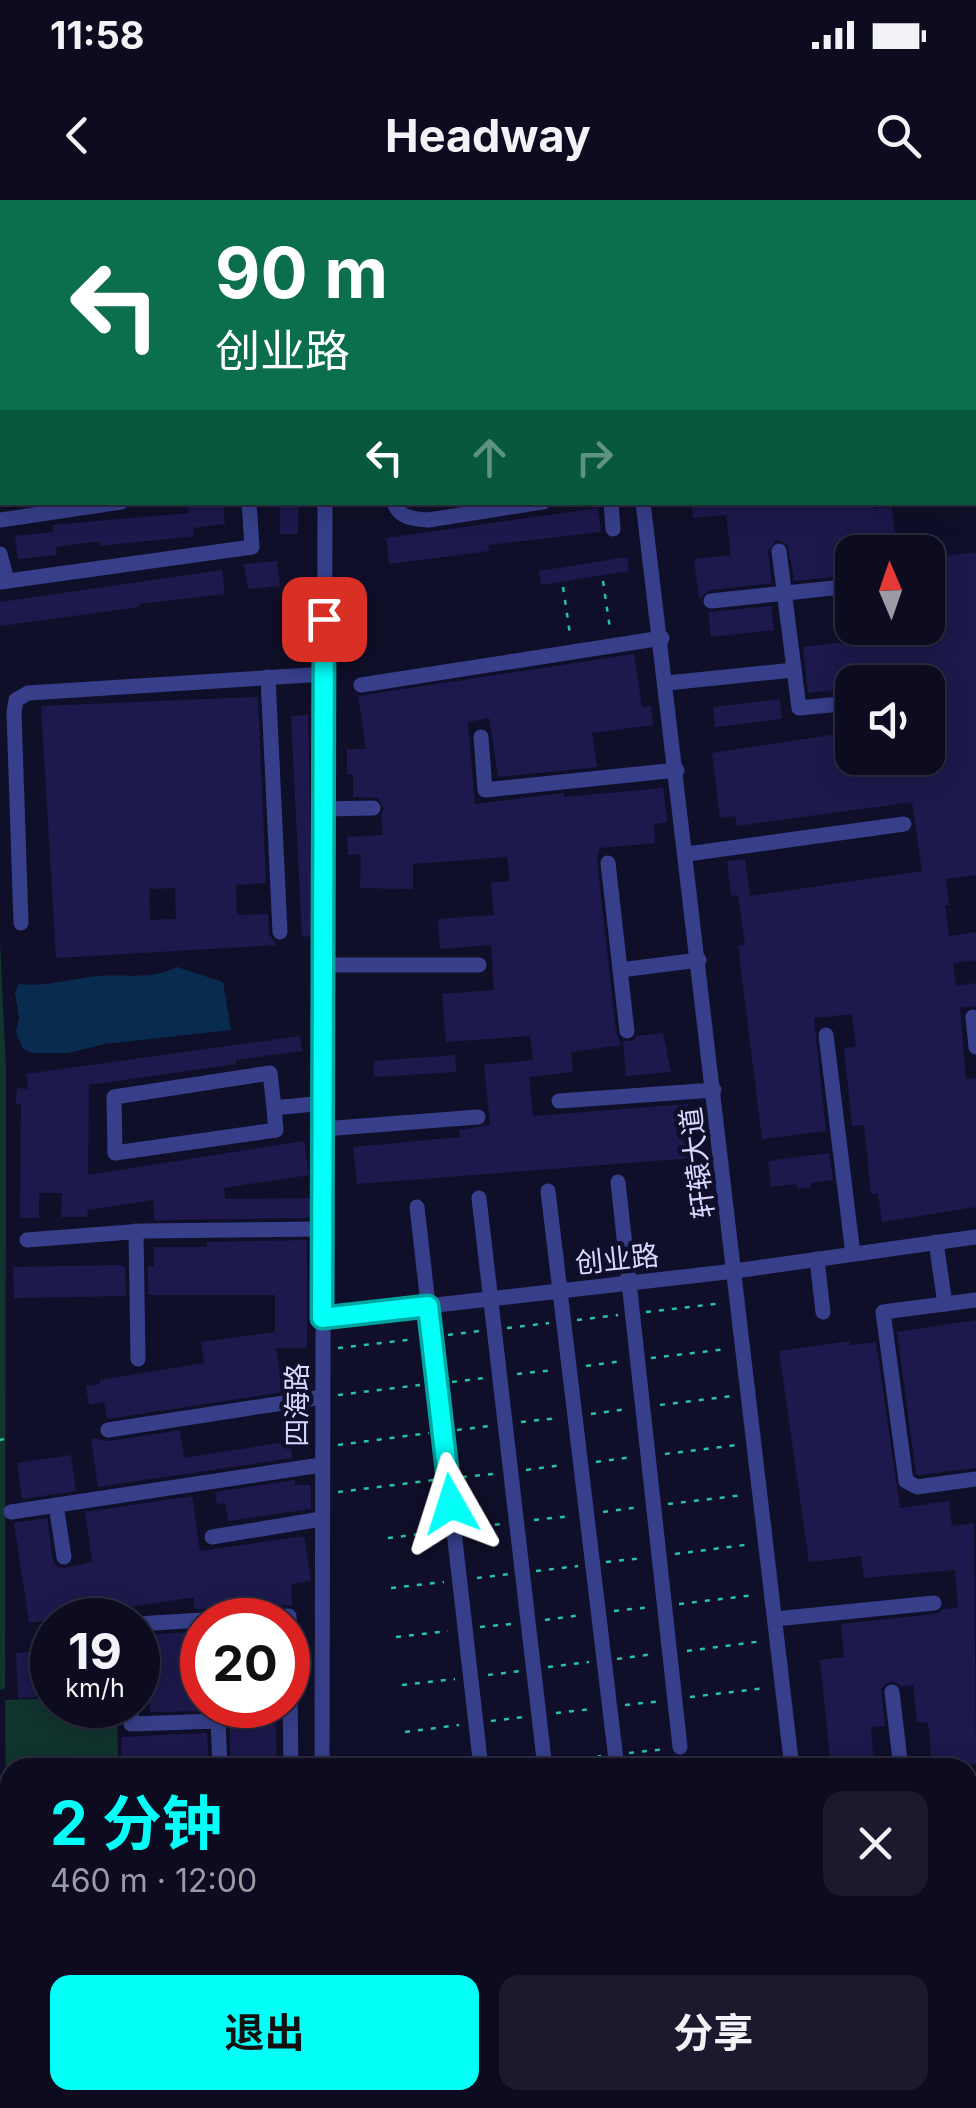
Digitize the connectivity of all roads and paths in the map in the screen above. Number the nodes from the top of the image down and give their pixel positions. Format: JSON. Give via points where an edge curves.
{"nodes":[{"id":1,"x":101,"y":505,"type":"edge"},
{"id":2,"x":249,"y":505,"type":"edge"},
{"id":3,"x":325,"y":505,"type":"edge"},
{"id":4,"x":396,"y":505,"type":"edge"},
{"id":5,"x":525,"y":505,"type":"edge"},
{"id":6,"x":611,"y":505,"type":"edge"},
{"id":7,"x":644,"y":505,"type":"edge"},
{"id":8,"x":0,"y":520,"type":"edge"},
{"id":9,"x":613,"y":529,"type":"dead end"},
{"id":10,"x":780,"y":551,"type":"dead end"},
{"id":11,"x":0,"y":554,"type":"edge"},
{"id":12,"x":3,"y":581,"type":"edge"},
{"id":13,"x":603,"y":582,"type":"dead end"},
{"id":14,"x":562,"y":586,"type":"dead end"},
{"id":15,"x":835,"y":588,"type":"edge"},
{"id":16,"x":784,"y":593,"type":"junction"},
{"id":17,"x":711,"y":601,"type":"dead end"},
{"id":18,"x":662,"y":638,"type":"junction"},
{"id":19,"x":612,"y":646,"type":"junction"},
{"id":20,"x":572,"y":652,"type":"junction"},
{"id":21,"x":794,"y":670,"type":"junction"},
{"id":22,"x":325,"y":674,"type":"junction"},
{"id":23,"x":268,"y":678,"type":"junction"},
{"id":24,"x":667,"y":684,"type":"junction"},
{"id":25,"x":361,"y":685,"type":"dead end"},
{"id":26,"x":835,"y":704,"type":"edge"},
{"id":27,"x":481,"y":738,"type":"dead end"},
{"id":28,"x":677,"y":770,"type":"junction"},
{"id":29,"x":373,"y":808,"type":"dead end"},
{"id":30,"x":324,"y":809,"type":"junction"},
{"id":31,"x":904,"y":824,"type":"dead end"},
{"id":32,"x":687,"y":854,"type":"junction"},
{"id":33,"x":608,"y":863,"type":"dead end"},
{"id":34,"x":21,"y":923,"type":"dead end"},
{"id":35,"x":280,"y":932,"type":"dead end"},
{"id":36,"x":699,"y":960,"type":"junction"},
{"id":37,"x":478,"y":965,"type":"dead end"},
{"id":38,"x":324,"y":966,"type":"junction"},
{"id":39,"x":620,"y":970,"type":"junction"},
{"id":40,"x":972,"y":1017,"type":"dead end"},
{"id":41,"x":627,"y":1031,"type":"dead end"},
{"id":42,"x":826,"y":1036,"type":"dead end"},
{"id":43,"x":976,"y":1046,"type":"edge"},
{"id":44,"x":714,"y":1090,"type":"junction"},
{"id":45,"x":323,"y":1102,"type":"junction"},
{"id":46,"x":558,"y":1102,"type":"dead end"},
{"id":47,"x":274,"y":1108,"type":"junction"},
{"id":48,"x":478,"y":1117,"type":"dead end"},
{"id":49,"x":323,"y":1129,"type":"junction"},
{"id":50,"x":618,"y":1182,"type":"dead end"},
{"id":51,"x":548,"y":1191,"type":"dead end"},
{"id":52,"x":478,"y":1198,"type":"dead end"},
{"id":53,"x":417,"y":1207,"type":"dead end"},
{"id":54,"x":322,"y":1228,"type":"junction"},
{"id":55,"x":136,"y":1231,"type":"junction"},
{"id":56,"x":976,"y":1237,"type":"edge"},
{"id":57,"x":26,"y":1240,"type":"dead end"},
{"id":58,"x":936,"y":1242,"type":"junction"},
{"id":59,"x":854,"y":1254,"type":"junction"},
{"id":60,"x":818,"y":1260,"type":"junction"},
{"id":61,"x":735,"y":1271,"type":"junction"},
{"id":62,"x":629,"y":1283,"type":"junction"},
{"id":63,"x":560,"y":1291,"type":"junction"},
{"id":64,"x":490,"y":1299,"type":"junction"},
{"id":65,"x":976,"y":1300,"type":"edge"},
{"id":66,"x":738,"y":1301,"type":"junction"},
{"id":67,"x":945,"y":1304,"type":"junction"},
{"id":68,"x":428,"y":1306,"type":"junction"},
{"id":69,"x":823,"y":1312,"type":"dead end"},
{"id":70,"x":632,"y":1313,"type":"junction"},
{"id":71,"x":322,"y":1318,"type":"junction"},
{"id":72,"x":564,"y":1321,"type":"junction"},
{"id":73,"x":494,"y":1329,"type":"junction"},
{"id":74,"x":432,"y":1337,"type":"junction"},
{"id":75,"x":744,"y":1347,"type":"junction"},
{"id":76,"x":322,"y":1350,"type":"junction"},
{"id":77,"x":138,"y":1359,"type":"dead end"},
{"id":78,"x":638,"y":1360,"type":"junction"},
{"id":79,"x":569,"y":1368,"type":"junction"},
{"id":80,"x":500,"y":1376,"type":"junction"},
{"id":81,"x":437,"y":1383,"type":"junction"},
{"id":82,"x":749,"y":1394,"type":"junction"},
{"id":83,"x":322,"y":1397,"type":"junction"},
{"id":84,"x":643,"y":1407,"type":"junction"},
{"id":85,"x":575,"y":1416,"type":"junction"},
{"id":86,"x":505,"y":1424,"type":"junction"},
{"id":87,"x":108,"y":1430,"type":"dead end"},
{"id":88,"x":443,"y":1432,"type":"junction"},
{"id":89,"x":755,"y":1443,"type":"junction"},
{"id":90,"x":322,"y":1447,"type":"junction"},
{"id":91,"x":648,"y":1456,"type":"junction"},
{"id":92,"x":581,"y":1464,"type":"junction"},
{"id":93,"x":322,"y":1465,"type":"junction"},
{"id":94,"x":510,"y":1472,"type":"junction"},
{"id":95,"x":448,"y":1479,"type":"junction"},
{"id":96,"x":976,"y":1479,"type":"edge"},
{"id":97,"x":321,"y":1494,"type":"junction"},
{"id":98,"x":56,"y":1505,"type":"junction"},
{"id":99,"x":11,"y":1512,"type":"dead end"},
{"id":100,"x":321,"y":1518,"type":"junction"},
{"id":101,"x":212,"y":1537,"type":"dead end"},
{"id":102,"x":64,"y":1557,"type":"dead end"},
{"id":103,"x":934,"y":1603,"type":"dead end"},
{"id":104,"x":321,"y":1614,"type":"junction"},
{"id":105,"x":310,"y":1615,"type":"edge"},
{"id":106,"x":775,"y":1619,"type":"junction"},
{"id":107,"x":892,"y":1692,"type":"dead end"},
{"id":108,"x":160,"y":1723,"type":"edge"},
{"id":109,"x":290,"y":1728,"type":"edge"},
{"id":110,"x":680,"y":1747,"type":"joint"},
{"id":111,"x":220,"y":1758,"type":"edge"},
{"id":112,"x":290,"y":1758,"type":"edge"},
{"id":113,"x":322,"y":1758,"type":"edge"},
{"id":114,"x":481,"y":1758,"type":"edge"},
{"id":115,"x":544,"y":1758,"type":"edge"},
{"id":116,"x":616,"y":1758,"type":"edge"},
{"id":117,"x":630,"y":1758,"type":"edge"},
{"id":118,"x":791,"y":1758,"type":"edge"},
{"id":119,"x":900,"y":1758,"type":"edge"}],
"edges":[{"from":1,"to":8,"type":"street"},
{"from":2,"to":12,"type":"street","via":[[252,547]]},
{"from":3,"to":22,"type":"street","name":"四海路"},
{"from":4,"to":5,"type":"street","via":[[401,514],[428,520]]},
{"from":6,"to":9,"type":"street"},
{"from":7,"to":18,"type":"street","name":"轩辕大道"},
{"from":10,"to":16,"type":"street"},
{"from":11,"to":12,"type":"street"},
{"from":13,"to":19,"type":"path"},
{"from":14,"to":20,"type":"path"},
{"from":15,"to":16,"type":"street"},
{"from":16,"to":17,"type":"street"},
{"from":16,"to":21,"type":"street"},
{"from":18,"to":19,"type":"street"},
{"from":18,"to":24,"type":"street","name":"轩辕大道"},
{"from":19,"to":20,"type":"street"},
{"from":20,"to":25,"type":"street"},
{"from":21,"to":24,"type":"street"},
{"from":21,"to":26,"type":"street","via":[[799,708]]},
{"from":22,"to":23,"type":"street"},
{"from":22,"to":30,"type":"street","name":"四海路"},
{"from":23,"to":34,"type":"street","via":[[16,700]]},
{"from":23,"to":35,"type":"street"},
{"from":24,"to":28,"type":"street","name":"轩辕大道"},
{"from":27,"to":28,"type":"street","via":[[485,790]]},
{"from":28,"to":32,"type":"street","name":"轩辕大道"},
{"from":29,"to":30,"type":"street"},
{"from":30,"to":38,"type":"street","name":"四海路"},
{"from":31,"to":32,"type":"street"},
{"from":32,"to":36,"type":"street","name":"轩辕大道"},
{"from":33,"to":39,"type":"street"},
{"from":36,"to":39,"type":"street"},
{"from":36,"to":44,"type":"street","name":"轩辕大道"},
{"from":37,"to":38,"type":"street"},
{"from":38,"to":45,"type":"street","name":"四海路"},
{"from":39,"to":41,"type":"street"},
{"from":40,"to":43,"type":"street"},
{"from":42,"to":59,"type":"street"},
{"from":44,"to":46,"type":"street"},
{"from":44,"to":61,"type":"street","name":"轩辕大道"},
{"from":45,"to":47,"type":"street"},
{"from":45,"to":49,"type":"street","name":"四海路"},
{"from":47,"to":47,"type":"street","via":[[276,1130],[115,1153],[114,1096],[270,1073]]},
{"from":48,"to":49,"type":"street"},
{"from":49,"to":54,"type":"street","name":"四海路"},
{"from":50,"to":62,"type":"street"},
{"from":51,"to":63,"type":"street"},
{"from":52,"to":64,"type":"street"},
{"from":53,"to":68,"type":"street"},
{"from":54,"to":55,"type":"street"},
{"from":54,"to":71,"type":"street","name":"四海路"},
{"from":55,"to":57,"type":"street"},
{"from":55,"to":77,"type":"street"},
{"from":56,"to":58,"type":"street","name":"创业路"},
{"from":58,"to":59,"type":"street","name":"创业路"},
{"from":58,"to":67,"type":"street"},
{"from":59,"to":60,"type":"street","name":"创业路"},
{"from":60,"to":61,"type":"street","name":"创业路"},
{"from":60,"to":69,"type":"street"},
{"from":61,"to":62,"type":"street","name":"创业路"},
{"from":61,"to":66,"type":"street","name":"轩辕大道"},
{"from":62,"to":63,"type":"street","name":"创业路"},
{"from":62,"to":70,"type":"street"},
{"from":63,"to":64,"type":"street","name":"创业路"},
{"from":63,"to":72,"type":"street"},
{"from":64,"to":68,"type":"street","name":"创业路"},
{"from":64,"to":73,"type":"street"},
{"from":65,"to":67,"type":"street"},
{"from":66,"to":70,"type":"path"},
{"from":66,"to":75,"type":"street","name":"轩辕大道"},
{"from":67,"to":96,"type":"street","via":[[883,1312],[906,1481],[916,1487]]},
{"from":68,"to":71,"type":"street","name":"创业路"},
{"from":68,"to":74,"type":"street"},
{"from":70,"to":72,"type":"path"},
{"from":70,"to":78,"type":"street"},
{"from":71,"to":76,"type":"street","name":"四海路"},
{"from":72,"to":73,"type":"path"},
{"from":72,"to":79,"type":"street"},
{"from":73,"to":74,"type":"path"},
{"from":73,"to":80,"type":"street"},
{"from":74,"to":76,"type":"path"},
{"from":74,"to":81,"type":"street"},
{"from":75,"to":78,"type":"path"},
{"from":75,"to":82,"type":"street","name":"轩辕大道"},
{"from":76,"to":83,"type":"street","name":"四海路"},
{"from":78,"to":79,"type":"path"},
{"from":78,"to":84,"type":"street"},
{"from":79,"to":80,"type":"path"},
{"from":79,"to":85,"type":"street"},
{"from":80,"to":81,"type":"path"},
{"from":80,"to":86,"type":"street"},
{"from":81,"to":83,"type":"path"},
{"from":81,"to":88,"type":"street"},
{"from":82,"to":84,"type":"path"},
{"from":82,"to":89,"type":"street","name":"轩辕大道"},
{"from":83,"to":87,"type":"street"},
{"from":83,"to":90,"type":"street","name":"四海路"},
{"from":84,"to":85,"type":"path"},
{"from":84,"to":91,"type":"street"},
{"from":85,"to":86,"type":"path"},
{"from":85,"to":92,"type":"street"},
{"from":86,"to":88,"type":"path"},
{"from":86,"to":94,"type":"street"},
{"from":88,"to":90,"type":"path"},
{"from":88,"to":95,"type":"street"},
{"from":89,"to":91,"type":"path"},
{"from":89,"to":106,"type":"street","name":"轩辕大道"},
{"from":90,"to":93,"type":"street","name":"四海路"},
{"from":91,"to":92,"type":"path"},
{"from":91,"to":110,"type":"street"},
{"from":92,"to":94,"type":"path"},
{"from":92,"to":116,"type":"street"},
{"from":93,"to":97,"type":"street","name":"四海路"},
{"from":93,"to":98,"type":"street"},
{"from":94,"to":95,"type":"path"},
{"from":94,"to":115,"type":"street"},
{"from":95,"to":97,"type":"path"},
{"from":95,"to":114,"type":"street"},
{"from":97,"to":100,"type":"street","name":"四海路"},
{"from":98,"to":99,"type":"street"},
{"from":98,"to":102,"type":"street"},
{"from":100,"to":101,"type":"street"},
{"from":100,"to":104,"type":"street","name":"四海路"},
{"from":103,"to":106,"type":"street"},
{"from":104,"to":105,"type":"street"},
{"from":104,"to":113,"type":"street","name":"四海路"},
{"from":106,"to":118,"type":"street","name":"轩辕大道"},
{"from":107,"to":119,"type":"street"},
{"from":108,"to":111,"type":"street","via":[[218,1721]]},
{"from":109,"to":112,"type":"street"},
{"from":110,"to":117,"type":"path"}]}
